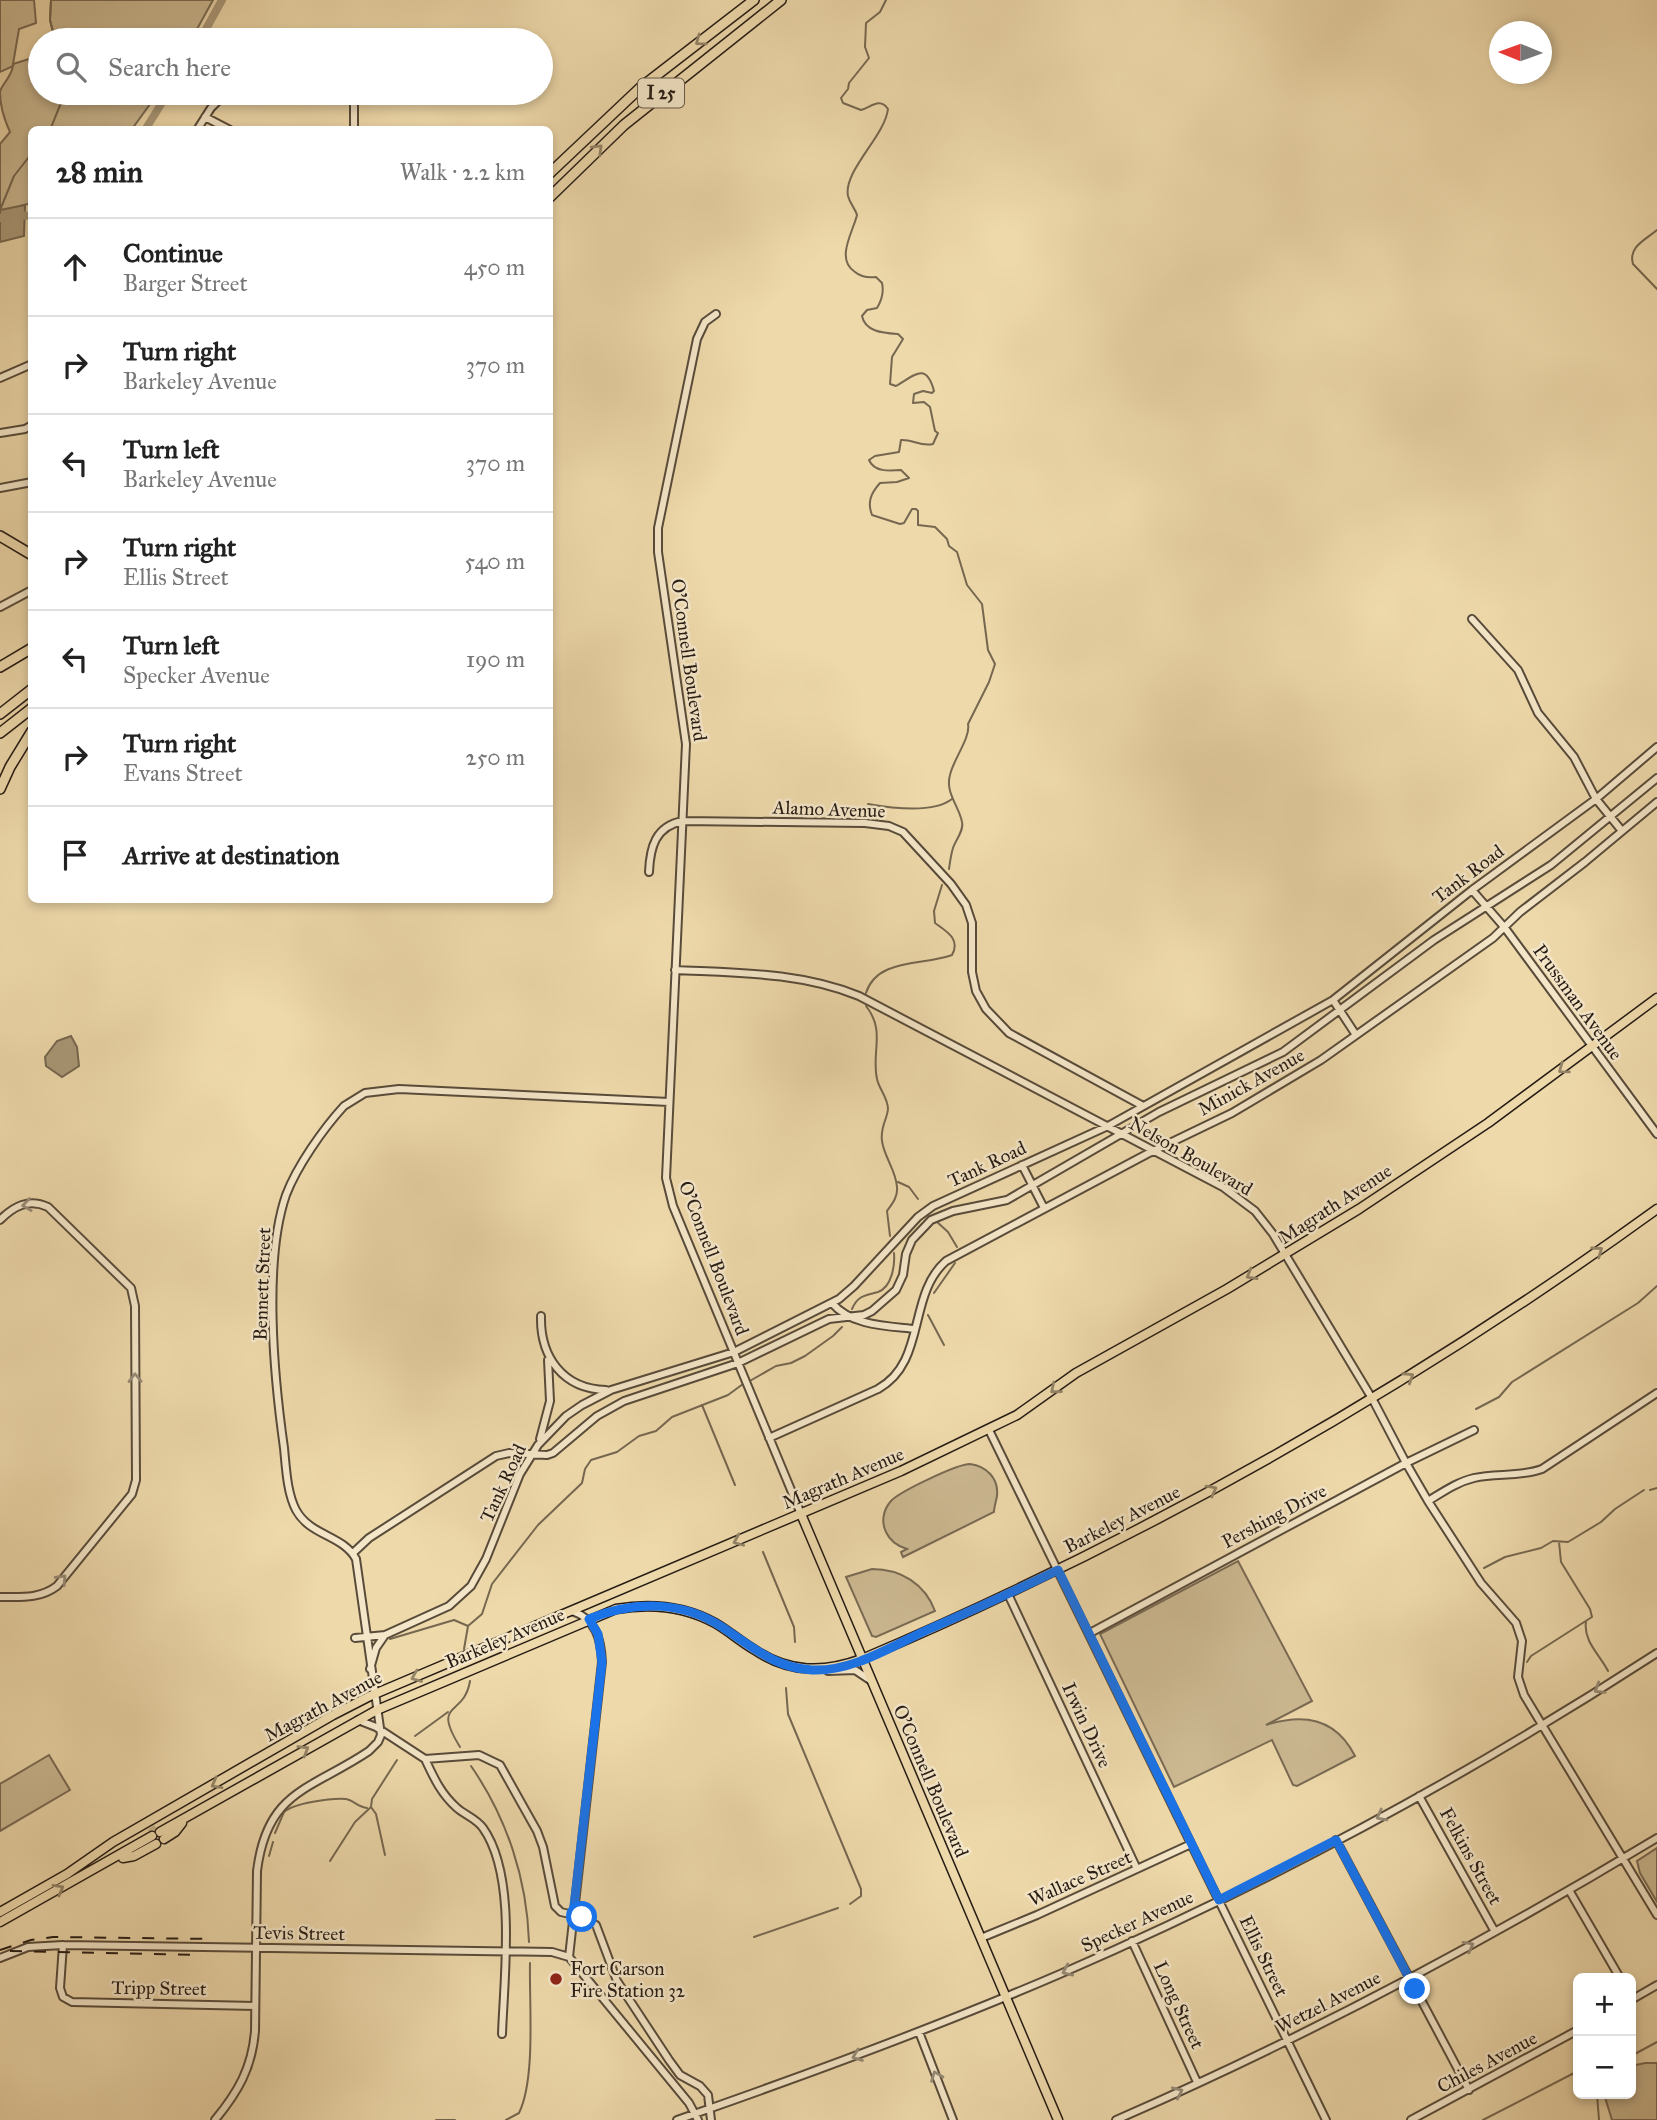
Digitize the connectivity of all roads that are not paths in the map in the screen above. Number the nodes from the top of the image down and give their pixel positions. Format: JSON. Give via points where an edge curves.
{"nodes":[{"id":1,"x":754,"y":0,"type":"edge"},
{"id":2,"x":781,"y":0,"type":"edge"},
{"id":3,"x":216,"y":105,"type":"edge"},
{"id":4,"x":354,"y":105,"type":"edge"},
{"id":5,"x":205,"y":117,"type":"junction"},
{"id":6,"x":199,"y":126,"type":"edge"},
{"id":7,"x":222,"y":126,"type":"edge"},
{"id":8,"x":354,"y":126,"type":"edge"},
{"id":9,"x":553,"y":170,"type":"edge"},
{"id":10,"x":553,"y":194,"type":"edge"},
{"id":11,"x":716,"y":314,"type":"dead end"},
{"id":12,"x":28,"y":366,"type":"edge"},
{"id":13,"x":0,"y":378,"type":"edge"},
{"id":14,"x":28,"y":427,"type":"edge"},
{"id":15,"x":0,"y":433,"type":"edge"},
{"id":16,"x":28,"y":483,"type":"edge"},
{"id":17,"x":0,"y":488,"type":"edge"},
{"id":18,"x":0,"y":536,"type":"edge"},
{"id":19,"x":0,"y":546,"type":"edge"},
{"id":20,"x":20,"y":546,"type":"junction"},
{"id":21,"x":28,"y":552,"type":"edge"},
{"id":22,"x":28,"y":592,"type":"edge"},
{"id":23,"x":0,"y":607,"type":"edge"},
{"id":24,"x":1472,"y":619,"type":"dead end"},
{"id":25,"x":28,"y":650,"type":"edge"},
{"id":26,"x":12,"y":659,"type":"junction"},
{"id":27,"x":0,"y":662,"type":"edge"},
{"id":28,"x":0,"y":667,"type":"edge"},
{"id":29,"x":28,"y":692,"type":"edge"},
{"id":30,"x":28,"y":711,"type":"edge"},
{"id":31,"x":0,"y":714,"type":"edge"},
{"id":32,"x":0,"y":733,"type":"edge"},
{"id":33,"x":28,"y":737,"type":"edge"},
{"id":34,"x":1657,"y":747,"type":"edge"},
{"id":35,"x":1657,"y":778,"type":"edge"},
{"id":36,"x":0,"y":789,"type":"edge"},
{"id":37,"x":1595,"y":799,"type":"junction"},
{"id":38,"x":1657,"y":802,"type":"edge"},
{"id":39,"x":1610,"y":816,"type":"junction"},
{"id":40,"x":683,"y":821,"type":"junction"},
{"id":41,"x":1622,"y":831,"type":"junction"},
{"id":42,"x":649,"y":872,"type":"dead end"},
{"id":43,"x":1472,"y":890,"type":"junction"},
{"id":44,"x":1487,"y":906,"type":"junction"},
{"id":45,"x":1504,"y":928,"type":"junction"},
{"id":46,"x":675,"y":970,"type":"junction"},
{"id":47,"x":1657,"y":998,"type":"edge"},
{"id":48,"x":1333,"y":1000,"type":"junction"},
{"id":49,"x":1340,"y":1011,"type":"junction"},
{"id":50,"x":1356,"y":1035,"type":"junction"},
{"id":51,"x":1592,"y":1048,"type":"junction"},
{"id":52,"x":669,"y":1102,"type":"junction"},
{"id":53,"x":1143,"y":1106,"type":"junction"},
{"id":54,"x":1657,"y":1116,"type":"edge"},
{"id":55,"x":1648,"y":1123,"type":"junction"},
{"id":56,"x":1108,"y":1126,"type":"junction"},
{"id":57,"x":1122,"y":1133,"type":"junction"},
{"id":58,"x":1657,"y":1135,"type":"edge"},
{"id":59,"x":1153,"y":1150,"type":"junction"},
{"id":60,"x":1022,"y":1165,"type":"junction"},
{"id":61,"x":1032,"y":1186,"type":"junction"},
{"id":62,"x":1044,"y":1208,"type":"junction"},
{"id":63,"x":1657,"y":1209,"type":"edge"},
{"id":64,"x":0,"y":1220,"type":"edge"},
{"id":65,"x":1286,"y":1255,"type":"junction"},
{"id":66,"x":832,"y":1303,"type":"junction"},
{"id":67,"x":541,"y":1316,"type":"dead end"},
{"id":68,"x":847,"y":1316,"type":"junction"},
{"id":69,"x":915,"y":1329,"type":"junction"},
{"id":70,"x":734,"y":1352,"type":"junction"},
{"id":71,"x":547,"y":1355,"type":"junction"},
{"id":72,"x":738,"y":1363,"type":"junction"},
{"id":73,"x":611,"y":1390,"type":"junction"},
{"id":74,"x":1657,"y":1393,"type":"edge"},
{"id":75,"x":1373,"y":1400,"type":"junction"},
{"id":76,"x":989,"y":1430,"type":"junction"},
{"id":77,"x":1474,"y":1430,"type":"dead end"},
{"id":78,"x":769,"y":1438,"type":"junction"},
{"id":79,"x":538,"y":1445,"type":"junction"},
{"id":80,"x":531,"y":1455,"type":"junction"},
{"id":81,"x":1406,"y":1463,"type":"junction"},
{"id":82,"x":1428,"y":1501,"type":"junction"},
{"id":83,"x":801,"y":1514,"type":"junction"},
{"id":84,"x":353,"y":1553,"type":"junction"},
{"id":85,"x":1058,"y":1570,"type":"junction"},
{"id":86,"x":1007,"y":1594,"type":"junction"},
{"id":87,"x":0,"y":1597,"type":"edge"},
{"id":88,"x":572,"y":1611,"type":"junction"},
{"id":89,"x":589,"y":1619,"type":"junction"},
{"id":90,"x":1090,"y":1633,"type":"junction"},
{"id":91,"x":385,"y":1635,"type":"junction"},
{"id":92,"x":367,"y":1637,"type":"junction"},
{"id":93,"x":355,"y":1638,"type":"dead end"},
{"id":94,"x":1657,"y":1653,"type":"edge"},
{"id":95,"x":862,"y":1659,"type":"junction"},
{"id":96,"x":370,"y":1669,"type":"junction"},
{"id":97,"x":819,"y":1670,"type":"junction"},
{"id":98,"x":872,"y":1681,"type":"junction"},
{"id":99,"x":374,"y":1694,"type":"junction"},
{"id":100,"x":377,"y":1710,"type":"junction"},
{"id":101,"x":358,"y":1720,"type":"junction"},
{"id":102,"x":1543,"y":1724,"type":"junction"},
{"id":103,"x":381,"y":1731,"type":"junction"},
{"id":104,"x":425,"y":1759,"type":"junction"},
{"id":105,"x":1419,"y":1796,"type":"junction"},
{"id":106,"x":157,"y":1836,"type":"junction"},
{"id":107,"x":1657,"y":1838,"type":"edge"},
{"id":108,"x":1336,"y":1840,"type":"junction"},
{"id":109,"x":1191,"y":1844,"type":"junction"},
{"id":110,"x":1623,"y":1858,"type":"junction"},
{"id":111,"x":111,"y":1860,"type":"junction"},
{"id":112,"x":1137,"y":1869,"type":"junction"},
{"id":113,"x":1569,"y":1890,"type":"junction"},
{"id":114,"x":1219,"y":1900,"type":"junction"},
{"id":115,"x":0,"y":1912,"type":"edge"},
{"id":116,"x":573,"y":1915,"type":"junction"},
{"id":117,"x":1657,"y":1915,"type":"edge"},
{"id":118,"x":0,"y":1922,"type":"edge"},
{"id":119,"x":1495,"y":1932,"type":"junction"},
{"id":120,"x":981,"y":1938,"type":"junction"},
{"id":121,"x":1132,"y":1941,"type":"junction"},
{"id":122,"x":63,"y":1945,"type":"junction"},
{"id":123,"x":257,"y":1948,"type":"junction"},
{"id":124,"x":505,"y":1952,"type":"junction"},
{"id":125,"x":569,"y":1957,"type":"junction"},
{"id":126,"x":0,"y":1958,"type":"edge"},
{"id":127,"x":1617,"y":1973,"type":"edge"},
{"id":128,"x":1409,"y":1978,"type":"junction"},
{"id":129,"x":1657,"y":1985,"type":"edge"},
{"id":130,"x":1006,"y":1996,"type":"junction"},
{"id":131,"x":1636,"y":1996,"type":"edge"},
{"id":132,"x":255,"y":2006,"type":"junction"},
{"id":133,"x":919,"y":2032,"type":"junction"},
{"id":134,"x":1573,"y":2033,"type":"edge"},
{"id":135,"x":502,"y":2034,"type":"dead end"},
{"id":136,"x":1288,"y":2040,"type":"junction"},
{"id":137,"x":1197,"y":2082,"type":"junction"},
{"id":138,"x":1469,"y":2090,"type":"junction"},
{"id":139,"x":709,"y":2109,"type":"junction"},
{"id":140,"x":699,"y":2118,"type":"edge"},
{"id":141,"x":215,"y":2120,"type":"edge"},
{"id":142,"x":677,"y":2120,"type":"edge"},
{"id":143,"x":710,"y":2120,"type":"edge"},
{"id":144,"x":953,"y":2120,"type":"edge"},
{"id":145,"x":1058,"y":2120,"type":"edge"},
{"id":146,"x":1116,"y":2120,"type":"edge"},
{"id":147,"x":1326,"y":2120,"type":"edge"},
{"id":148,"x":1411,"y":2120,"type":"edge"}],
"edges":[{"from":1,"to":9,"type":"highway","number":"I 25","one_way":true,"via":[[640,89]]},
{"from":10,"to":2,"type":"highway","number":"I 25","one_way":true,"via":[[624,125]]},
{"from":3,"to":5,"type":"street"},
{"from":4,"to":8,"type":"street"},
{"from":5,"to":6,"type":"street"},
{"from":5,"to":7,"type":"street"},
{"from":11,"to":40,"type":"street","name":"O'Connell Boulevard","via":[[705,322],[697,338],[658,528],[659,562],[686,734]]},
{"from":12,"to":13,"type":"street"},
{"from":14,"to":15,"type":"street"},
{"from":16,"to":17,"type":"street"},
{"from":18,"to":20,"type":"highway"},
{"from":19,"to":20,"type":"highway"},
{"from":20,"to":21,"type":"highway"},
{"from":22,"to":23,"type":"street"},
{"from":24,"to":37,"type":"street","via":[[1518,670],[1538,713],[1574,757]]},
{"from":25,"to":26,"type":"highway"},
{"from":26,"to":27,"type":"highway"},
{"from":26,"to":28,"type":"highway"},
{"from":29,"to":31,"type":"highway"},
{"from":30,"to":32,"type":"highway"},
{"from":33,"to":36,"type":"highway"},
{"from":34,"to":37,"type":"street","name":"Tank Road"},
{"from":35,"to":39,"type":"street"},
{"from":37,"to":39,"type":"street"},
{"from":37,"to":43,"type":"street","name":"Tank Road"},
{"from":38,"to":41,"type":"street","name":"Minick Avenue"},
{"from":39,"to":41,"type":"street"},
{"from":39,"to":44,"type":"street","via":[[1551,865]]},
{"from":40,"to":42,"type":"street","via":[[667,826],[656,838]]},
{"from":40,"to":46,"type":"street","name":"O'Connell Boulevard"},
{"from":40,"to":53,"type":"street","name":"Alamo Avenue","via":[[865,823],[903,832],[966,905],[974,984],[993,1019],[1009,1033]]},
{"from":41,"to":45,"type":"street","name":"Minick Avenue"},
{"from":43,"to":44,"type":"street","name":"Prussman Avenue"},
{"from":43,"to":48,"type":"street","name":"Tank Road"},
{"from":44,"to":45,"type":"street","name":"Prussman Avenue"},
{"from":44,"to":49,"type":"street"},
{"from":45,"to":50,"type":"street","name":"Minick Avenue"},
{"from":45,"to":51,"type":"street","name":"Prussman Avenue"},
{"from":46,"to":52,"type":"street","name":"O'Connell Boulevard"},
{"from":46,"to":56,"type":"street","name":"Nelson Boulevard","via":[[778,975],[849,992]]},
{"from":47,"to":51,"type":"main road","name":"Magrath Avenue"},
{"from":48,"to":49,"type":"street"},
{"from":48,"to":53,"type":"street","name":"Tank Road"},
{"from":49,"to":50,"type":"street"},
{"from":49,"to":57,"type":"street","via":[[1269,1060]]},
{"from":50,"to":59,"type":"street","name":"Minick Avenue","via":[[1277,1088]]},
{"from":51,"to":55,"type":"street","name":"Prussman Avenue"},
{"from":51,"to":65,"type":"main road","name":"Magrath Avenue","one_way":true,"via":[[1488,1123]]},
{"from":52,"to":70,"type":"street","name":"O'Connell Boulevard","via":[[666,1171],[670,1195]]},
{"from":52,"to":84,"type":"street","name":"Bennett Street","via":[[387,1089],[352,1099],[332,1121],[296,1174],[282,1212],[275,1262],[276,1378],[294,1506],[311,1528]]},
{"from":53,"to":56,"type":"street","name":"Tank Road"},
{"from":54,"to":55,"type":"street"},
{"from":55,"to":58,"type":"street","name":"Prussman Avenue"},
{"from":56,"to":57,"type":"street","name":"Nelson Boulevard"},
{"from":56,"to":60,"type":"street","name":"Tank Road"},
{"from":57,"to":59,"type":"street","name":"Nelson Boulevard"},
{"from":57,"to":61,"type":"street"},
{"from":59,"to":62,"type":"street","name":"Minick Avenue"},
{"from":59,"to":65,"type":"street","name":"Nelson Boulevard","via":[[1243,1201]]},
{"from":60,"to":61,"type":"street"},
{"from":60,"to":66,"type":"street","name":"Tank Road","via":[[925,1211],[850,1291]]},
{"from":61,"to":62,"type":"street"},
{"from":61,"to":68,"type":"street","via":[[1007,1200],[931,1220],[912,1240],[896,1290],[872,1311]]},
{"from":62,"to":69,"type":"street","name":"Minick Avenue","via":[[939,1267],[927,1287]]},
{"from":75,"to":63,"type":"main road","name":"Barkeley Avenue","one_way":true},
{"from":87,"to":64,"type":"street","one_way":true,"via":[[33,1597],[57,1586],[128,1500],[135,1487],[136,1466],[131,1288],[48,1207],[24,1204]]},
{"from":65,"to":75,"type":"street","name":"Nelson Boulevard"},
{"from":65,"to":76,"type":"main road","name":"Magrath Avenue","one_way":true,"via":[[1077,1372],[1028,1409]]},
{"from":66,"to":68,"type":"street"},
{"from":66,"to":70,"type":"street","name":"Tank Road"},
{"from":67,"to":71,"type":"street"},
{"from":68,"to":69,"type":"street"},
{"from":68,"to":72,"type":"street","via":[[829,1319]]},
{"from":69,"to":78,"type":"street","name":"Minick Avenue","via":[[903,1366],[885,1385]]},
{"from":70,"to":72,"type":"street","name":"O'Connell Boulevard"},
{"from":70,"to":73,"type":"street","name":"Tank Road"},
{"from":71,"to":73,"type":"street","via":[[559,1372],[576,1384]]},
{"from":71,"to":79,"type":"street","via":[[550,1401]]},
{"from":72,"to":78,"type":"street","name":"O'Connell Boulevard"},
{"from":72,"to":80,"type":"street","via":[[624,1401],[597,1416],[553,1453]]},
{"from":73,"to":79,"type":"street","name":"Tank Road","via":[[566,1416]]},
{"from":74,"to":82,"type":"street","via":[[1542,1469],[1472,1478]]},
{"from":75,"to":81,"type":"street","name":"Nelson Boulevard"},
{"from":85,"to":75,"type":"main road","name":"Barkeley Avenue","one_way":true},
{"from":76,"to":83,"type":"main road","name":"Magrath Avenue"},
{"from":76,"to":85,"type":"street","name":"Ellis Street"},
{"from":77,"to":81,"type":"street","name":"Pershing Drive"},
{"from":78,"to":83,"type":"street","name":"O'Connell Boulevard"},
{"from":79,"to":80,"type":"street","name":"Tank Road"},
{"from":80,"to":84,"type":"street","via":[[496,1456]]},
{"from":80,"to":91,"type":"street","name":"Tank Road","via":[[471,1586],[449,1606]]},
{"from":81,"to":82,"type":"street","name":"Nelson Boulevard"},
{"from":81,"to":90,"type":"street","name":"Pershing Drive"},
{"from":82,"to":102,"type":"street","name":"Nelson Boulevard","via":[[1481,1583],[1516,1623],[1522,1641],[1519,1682]]},
{"from":83,"to":88,"type":"main road","name":"Magrath Avenue","one_way":true},
{"from":83,"to":95,"type":"main road","name":"O'Connell Boulevard"},
{"from":84,"to":92,"type":"street"},
{"from":85,"to":86,"type":"main road","name":"Barkeley Avenue"},
{"from":85,"to":90,"type":"street","name":"Ellis Street"},
{"from":86,"to":95,"type":"main road","name":"Barkeley Avenue"},
{"from":86,"to":112,"type":"street","name":"Irwin Drive"},
{"from":88,"to":89,"type":"street"},
{"from":88,"to":99,"type":"main road","name":"Magrath Avenue","one_way":true},
{"from":89,"to":97,"type":"main road","name":"Barkeley Avenue","via":[[632,1606],[676,1608],[710,1620],[775,1662]]},
{"from":89,"to":100,"type":"main road","name":"Barkeley Avenue"},
{"from":89,"to":116,"type":"street","via":[[598,1634],[602,1662]]},
{"from":90,"to":109,"type":"street","name":"Ellis Street"},
{"from":91,"to":92,"type":"street","name":"Tank Road"},
{"from":91,"to":96,"type":"street"},
{"from":92,"to":93,"type":"street","name":"Tank Road"},
{"from":92,"to":96,"type":"street"},
{"from":94,"to":102,"type":"street","name":"Specker Avenue","one_way":true},
{"from":95,"to":97,"type":"main road","name":"Barkeley Avenue"},
{"from":95,"to":98,"type":"main road","name":"O'Connell Boulevard"},
{"from":96,"to":99,"type":"street"},
{"from":97,"to":98,"type":"street","via":[[855,1670]]},
{"from":98,"to":120,"type":"main road","name":"O'Connell Boulevard"},
{"from":99,"to":100,"type":"street"},
{"from":99,"to":115,"type":"main road","name":"Magrath Avenue","one_way":true,"via":[[113,1842]]},
{"from":100,"to":101,"type":"main road","name":"Barkeley Avenue"},
{"from":100,"to":103,"type":"street"},
{"from":101,"to":103,"type":"street"},
{"from":106,"to":101,"type":"main road","name":"Barkeley Avenue","one_way":true,"via":[[175,1832],[184,1819]]},
{"from":102,"to":105,"type":"street","name":"Specker Avenue"},
{"from":102,"to":110,"type":"street","name":"Nelson Boulevard"},
{"from":103,"to":104,"type":"street"},
{"from":103,"to":123,"type":"street","via":[[380,1740],[369,1751],[290,1797],[275,1814],[258,1862]]},
{"from":104,"to":116,"type":"street","via":[[479,1755],[500,1765],[537,1831],[555,1906]]},
{"from":104,"to":124,"type":"street","via":[[439,1789],[481,1825],[494,1847],[505,1906]]},
{"from":105,"to":108,"type":"street","name":"Specker Avenue","one_way":true},
{"from":105,"to":119,"type":"street","name":"Felkins Street"},
{"from":106,"to":111,"type":"main road","name":"Barkeley Avenue"},
{"from":106,"to":111,"type":"main road","name":"Barkeley Avenue","via":[[134,1856]]},
{"from":107,"to":110,"type":"street","name":"Wetzel Avenue"},
{"from":108,"to":114,"type":"street","name":"Specker Avenue"},
{"from":108,"to":128,"type":"street"},
{"from":109,"to":112,"type":"street","name":"Wallace Street"},
{"from":109,"to":114,"type":"street","name":"Ellis Street"},
{"from":110,"to":113,"type":"street","name":"Wetzel Avenue"},
{"from":110,"to":117,"type":"street"},
{"from":118,"to":111,"type":"main road","name":"Barkeley Avenue","one_way":true},
{"from":112,"to":120,"type":"street","name":"Wallace Street"},
{"from":113,"to":119,"type":"street","name":"Wetzel Avenue"},
{"from":113,"to":127,"type":"street"},
{"from":114,"to":121,"type":"street","name":"Specker Avenue"},
{"from":114,"to":136,"type":"street","name":"Ellis Street"},
{"from":116,"to":125,"type":"street"},
{"from":116,"to":139,"type":"street","via":[[596,1925],[617,1981],[676,2071],[706,2093]]},
{"from":128,"to":119,"type":"street","name":"Wetzel Avenue","one_way":true},
{"from":120,"to":130,"type":"main road","name":"O'Connell Boulevard"},
{"from":121,"to":130,"type":"street","name":"Specker Avenue","one_way":true},
{"from":121,"to":137,"type":"street","name":"Long Street"},
{"from":122,"to":123,"type":"street","name":"Tevis Street"},
{"from":122,"to":126,"type":"street","name":"Tevis Street","via":[[28,1947]]},
{"from":122,"to":132,"type":"street","name":"Tripp Street","via":[[60,1988],[63,1997],[72,2002]]},
{"from":123,"to":124,"type":"street","name":"Tevis Street"},
{"from":123,"to":132,"type":"street"},
{"from":124,"to":125,"type":"street","name":"Tevis Street","via":[[552,1952]]},
{"from":124,"to":135,"type":"street"},
{"from":125,"to":140,"type":"street"},
{"from":128,"to":136,"type":"street","name":"Wetzel Avenue"},
{"from":128,"to":138,"type":"street"},
{"from":129,"to":131,"type":"street"},
{"from":130,"to":133,"type":"street","name":"Specker Avenue"},
{"from":130,"to":145,"type":"main road","name":"O'Connell Boulevard"},
{"from":132,"to":141,"type":"street","via":[[246,2076]]},
{"from":133,"to":139,"type":"street","name":"Specker Avenue","one_way":true},
{"from":144,"to":133,"type":"street","one_way":true},
{"from":134,"to":138,"type":"street","name":"Chiles Avenue"},
{"from":136,"to":137,"type":"street","name":"Wetzel Avenue"},
{"from":136,"to":147,"type":"street","name":"Ellis Street"},
{"from":146,"to":137,"type":"street","name":"Wetzel Avenue","one_way":true},
{"from":138,"to":148,"type":"street","name":"Chiles Avenue"},
{"from":139,"to":140,"type":"street","name":"Specker Avenue"},
{"from":139,"to":143,"type":"street"},
{"from":140,"to":142,"type":"street","name":"Specker Avenue"}]}
